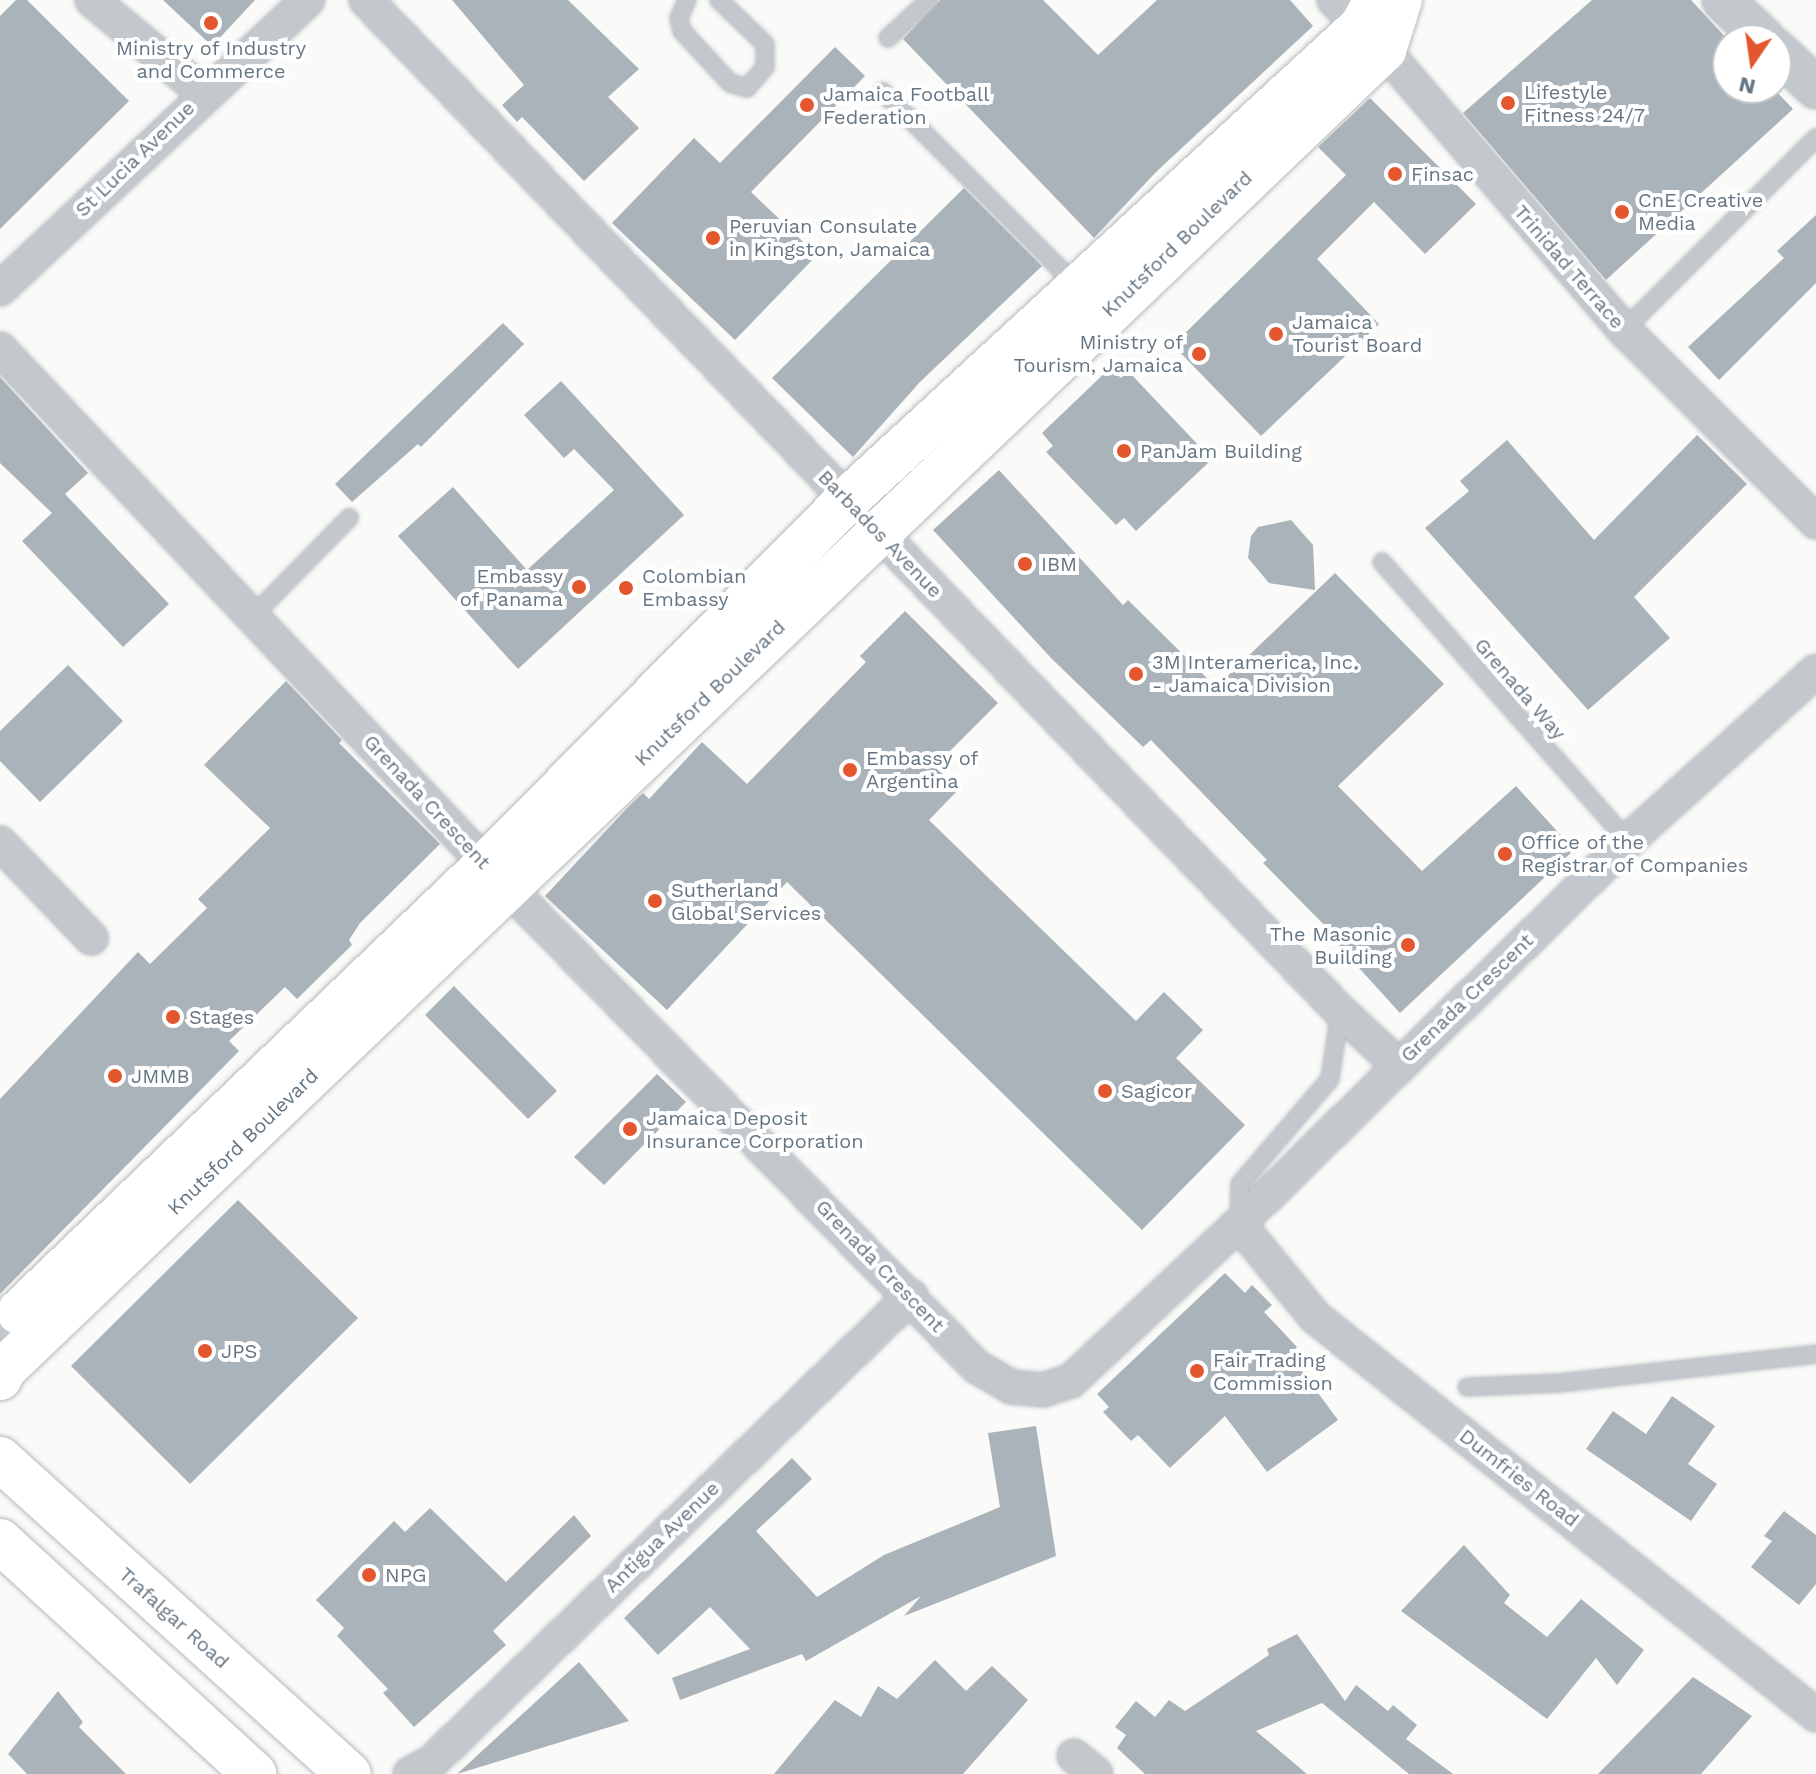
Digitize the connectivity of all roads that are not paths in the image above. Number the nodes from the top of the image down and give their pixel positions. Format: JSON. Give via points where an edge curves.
{"nodes":[{"id":1,"x":92,"y":0,"type":"edge"},
{"id":2,"x":308,"y":0,"type":"edge"},
{"id":3,"x":366,"y":0,"type":"edge"},
{"id":4,"x":687,"y":0,"type":"edge"},
{"id":5,"x":719,"y":0,"type":"edge"},
{"id":6,"x":929,"y":0,"type":"edge"},
{"id":7,"x":1400,"y":0,"type":"edge"},
{"id":8,"x":1723,"y":0,"type":"edge"},
{"id":9,"x":1364,"y":19,"type":"edge"},
{"id":10,"x":1748,"y":24,"type":"edge"},
{"id":11,"x":888,"y":38,"type":"dead end"},
{"id":12,"x":1792,"y":65,"type":"edge"},
{"id":13,"x":1816,"y":88,"type":"edge"},
{"id":14,"x":883,"y":92,"type":"dead end"},
{"id":15,"x":204,"y":93,"type":"junction"},
{"id":16,"x":1816,"y":138,"type":"edge"},
{"id":17,"x":1078,"y":286,"type":"junction"},
{"id":18,"x":0,"y":289,"type":"edge"},
{"id":19,"x":1624,"y":330,"type":"junction"},
{"id":20,"x":0,"y":349,"type":"edge"},
{"id":21,"x":862,"y":515,"type":"junction"},
{"id":22,"x":349,"y":518,"type":"dead end"},
{"id":23,"x":1816,"y":522,"type":"edge"},
{"id":24,"x":1382,"y":562,"type":"dead end"},
{"id":25,"x":252,"y":617,"type":"junction"},
{"id":26,"x":1816,"y":671,"type":"edge"},
{"id":27,"x":1628,"y":841,"type":"junction"},
{"id":28,"x":0,"y":843,"type":"edge"},
{"id":29,"x":498,"y":877,"type":"junction"},
{"id":30,"x":91,"y":938,"type":"dead end"},
{"id":31,"x":1340,"y":1011,"type":"junction"},
{"id":32,"x":1398,"y":1065,"type":"junction"},
{"id":33,"x":1239,"y":1224,"type":"junction"},
{"id":34,"x":911,"y":1296,"type":"junction"},
{"id":35,"x":1,"y":1352,"type":"edge"},
{"id":36,"x":1816,"y":1354,"type":"edge"},
{"id":37,"x":1467,"y":1387,"type":"dead end"},
{"id":38,"x":0,"y":1444,"type":"edge"},
{"id":39,"x":0,"y":1459,"type":"edge"},
{"id":40,"x":37,"y":1496,"type":"junction"},
{"id":41,"x":0,"y":1541,"type":"edge"},
{"id":42,"x":1814,"y":1708,"type":"edge"},
{"id":43,"x":254,"y":1774,"type":"edge"},
{"id":44,"x":349,"y":1774,"type":"edge"},
{"id":45,"x":410,"y":1774,"type":"edge"}],
"edges":[{"from":1,"to":15,"type":"street"},
{"from":2,"to":15,"type":"street","name":"St Lucia Avenue"},
{"from":3,"to":21,"type":"street","name":"Barbados Avenue"},
{"from":4,"to":5,"type":"lane","via":[[679,18],[682,31],[730,83],[747,88],[765,67],[765,44]]},
{"from":6,"to":11,"type":"lane"},
{"from":7,"to":9,"type":"main road","name":"Knutsford Boulevard"},
{"from":8,"to":10,"type":"street"},
{"from":9,"to":17,"type":"main road","name":"Knutsford Boulevard"},
{"from":9,"to":19,"type":"street","name":"Trinidad Terrace"},
{"from":9,"to":21,"type":"main road","name":"Knutsford Boulevard"},
{"from":12,"to":13,"type":"street"},
{"from":14,"to":17,"type":"lane"},
{"from":15,"to":18,"type":"street","name":"St Lucia Avenue"},
{"from":16,"to":19,"type":"lane"},
{"from":17,"to":21,"type":"main road","name":"Knutsford Boulevard"},
{"from":19,"to":23,"type":"street","name":"Trinidad Terrace"},
{"from":20,"to":25,"type":"street","name":"Grenada Crescent"},
{"from":21,"to":29,"type":"main road","name":"Knutsford Boulevard"},
{"from":21,"to":31,"type":"street","name":"Barbados Avenue"},
{"from":22,"to":25,"type":"lane"},
{"from":24,"to":27,"type":"lane","name":"Grenada Way"},
{"from":25,"to":29,"type":"street","name":"Grenada Crescent"},
{"from":26,"to":27,"type":"street","name":"Grenada Crescent"},
{"from":27,"to":32,"type":"street","name":"Grenada Crescent"},
{"from":28,"to":30,"type":"street"},
{"from":29,"to":34,"type":"street","name":"Grenada Crescent"},
{"from":29,"to":35,"type":"main road","name":"Knutsford Boulevard"},
{"from":31,"to":32,"type":"street","name":"Barbados Avenue"},
{"from":31,"to":33,"type":"lane","via":[[1330,1079],[1240,1184]]},
{"from":32,"to":33,"type":"street","name":"Grenada Crescent"},
{"from":33,"to":34,"type":"street","name":"Grenada Crescent","via":[[1071,1381],[1043,1390],[1011,1387],[977,1367]]},
{"from":33,"to":42,"type":"street","name":"Dumfries Road","via":[[1315,1317]]},
{"from":34,"to":45,"type":"street","name":"Antigua Avenue","via":[[433,1761]]},
{"from":36,"to":37,"type":"lane","via":[[1559,1383]]},
{"from":38,"to":40,"type":"main road"},
{"from":39,"to":40,"type":"main road","name":"Trafalgar Road"},
{"from":40,"to":44,"type":"main road","name":"Trafalgar Road"},
{"from":41,"to":43,"type":"main road"}]}
